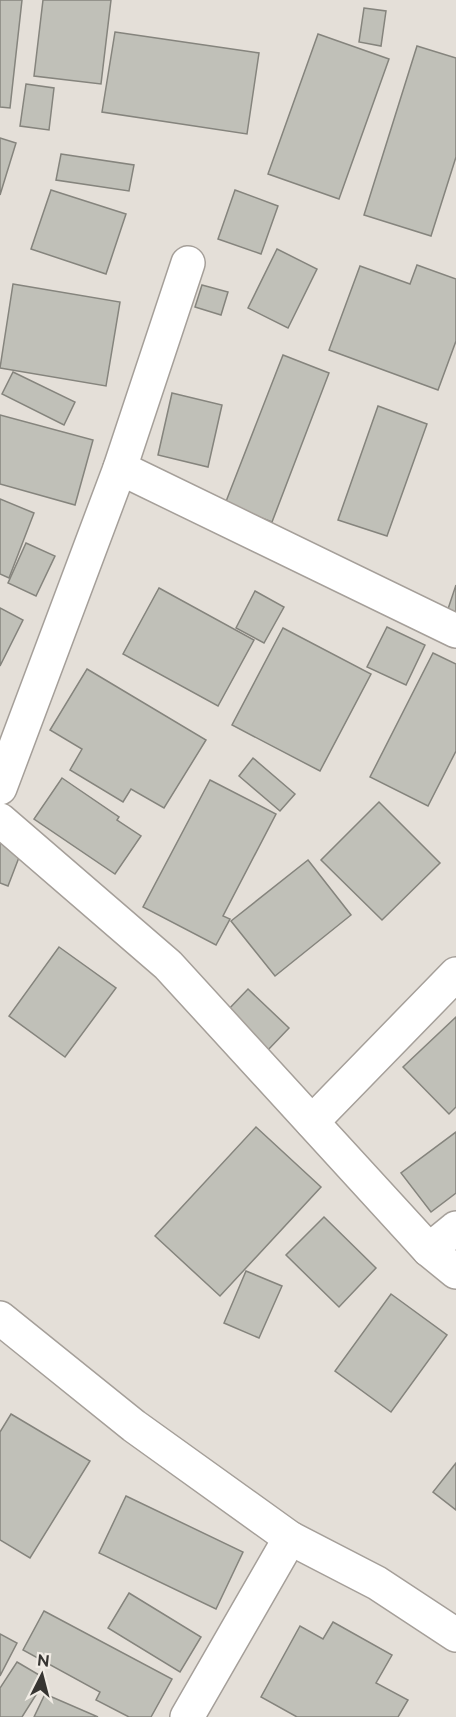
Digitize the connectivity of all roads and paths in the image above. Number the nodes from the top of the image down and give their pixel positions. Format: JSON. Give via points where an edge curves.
{"nodes":[{"id":1,"x":189,"y":263,"type":"dead end"},
{"id":2,"x":120,"y":468,"type":"junction"},
{"id":3,"x":456,"y":631,"type":"edge"},
{"id":4,"x":0,"y":788,"type":"edge"},
{"id":5,"x":0,"y":820,"type":"edge"},
{"id":6,"x":456,"y":974,"type":"edge"},
{"id":7,"x":312,"y":1122,"type":"junction"},
{"id":8,"x":456,"y":1228,"type":"edge"},
{"id":9,"x":429,"y":1250,"type":"junction"},
{"id":10,"x":456,"y":1272,"type":"edge"},
{"id":11,"x":0,"y":1318,"type":"edge"},
{"id":12,"x":290,"y":1538,"type":"junction"},
{"id":13,"x":456,"y":1635,"type":"edge"},
{"id":14,"x":187,"y":1717,"type":"edge"}],
"edges":[{"from":1,"to":2,"type":"street"},
{"from":2,"to":3,"type":"street"},
{"from":2,"to":4,"type":"street"},
{"from":5,"to":7,"type":"street","via":[[168,965]]},
{"from":6,"to":7,"type":"street"},
{"from":7,"to":9,"type":"street"},
{"from":8,"to":9,"type":"street"},
{"from":9,"to":10,"type":"street"},
{"from":11,"to":12,"type":"street","via":[[134,1426]]},
{"from":12,"to":13,"type":"street","via":[[377,1583]]},
{"from":12,"to":14,"type":"street"}]}
